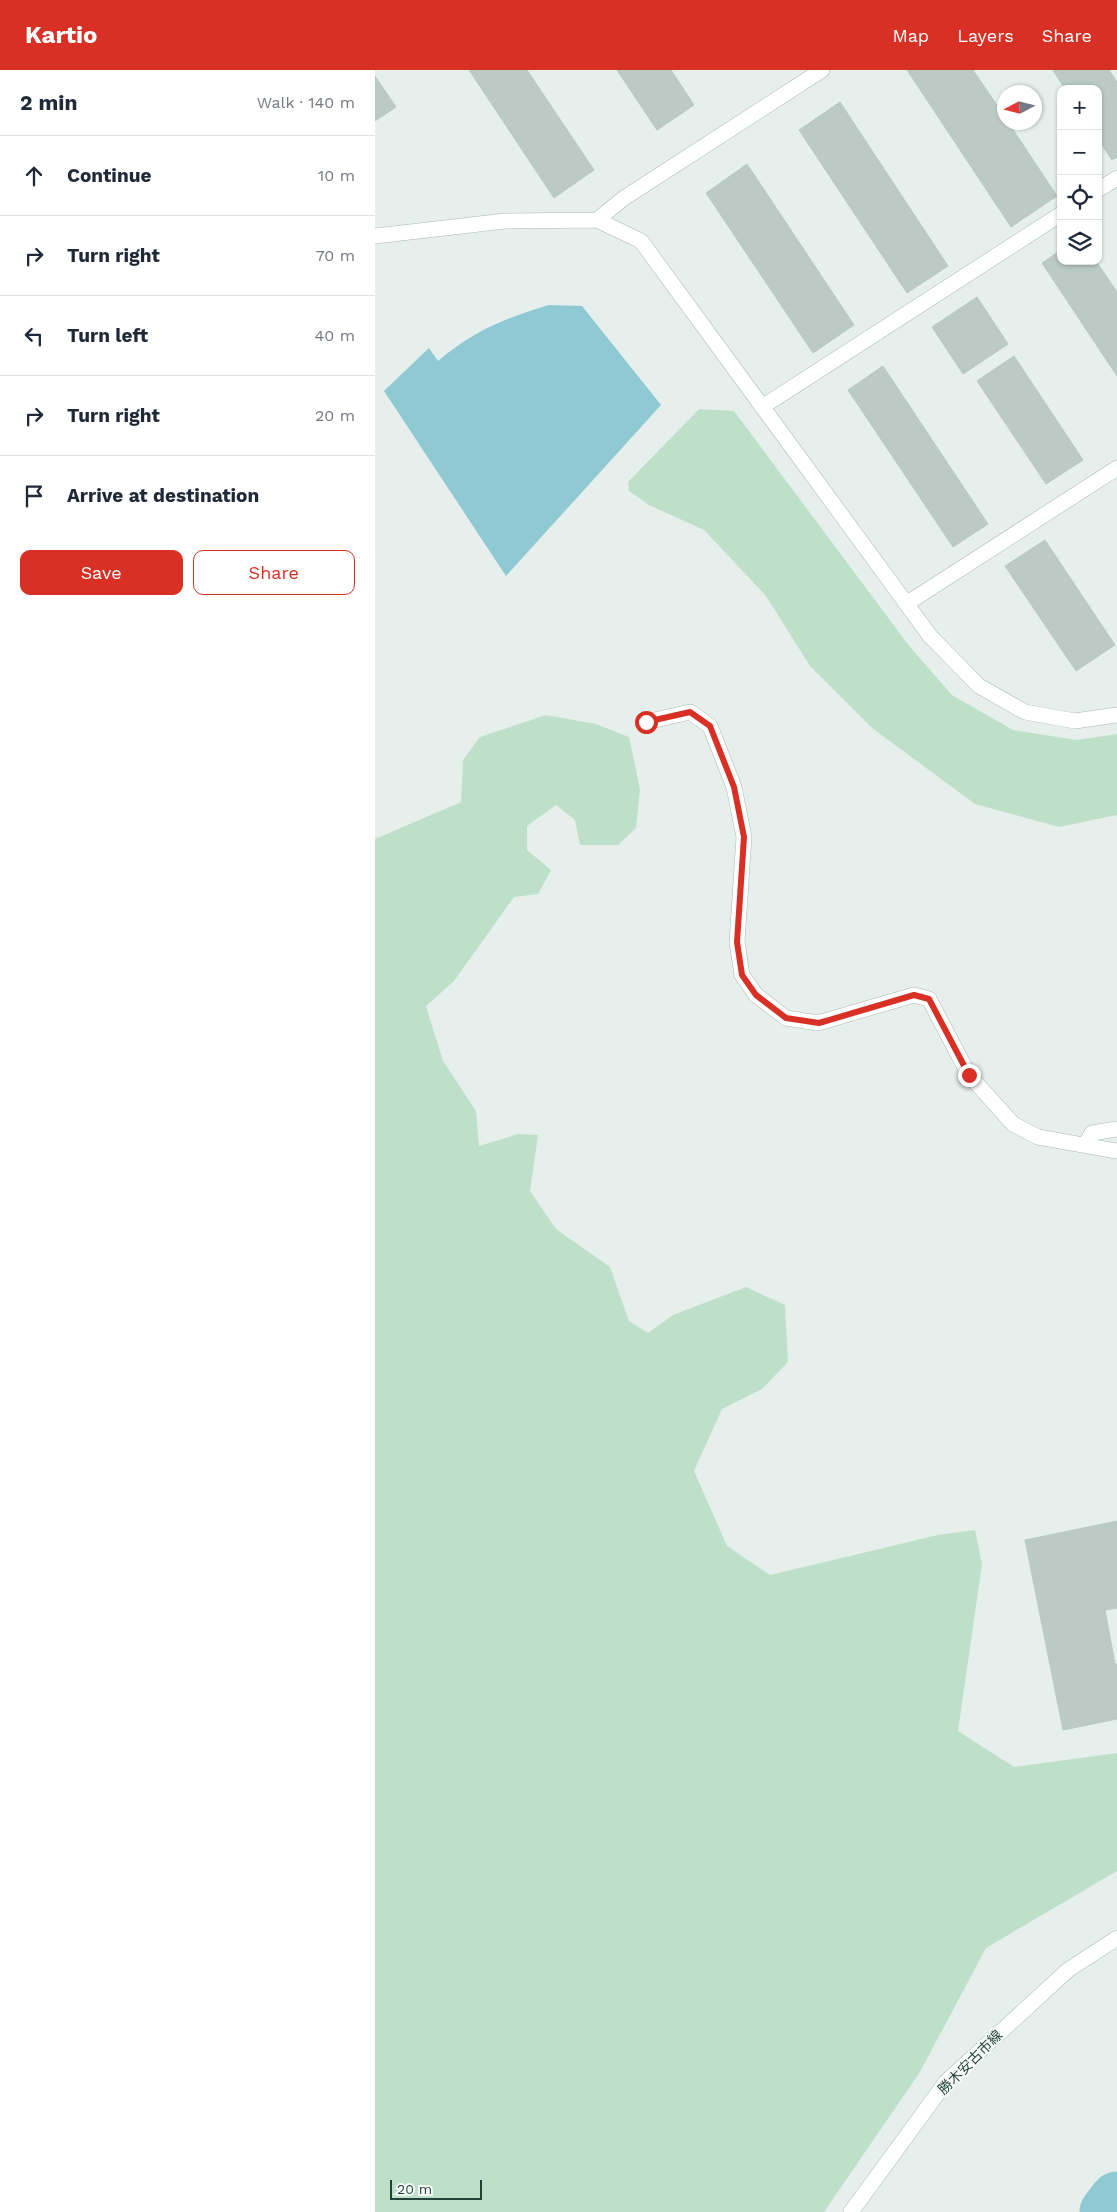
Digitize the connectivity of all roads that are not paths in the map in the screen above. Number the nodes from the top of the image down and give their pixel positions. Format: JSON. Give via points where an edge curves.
{"nodes":[{"id":1,"x":823,"y":70,"type":"edge"},
{"id":2,"x":1117,"y":178,"type":"edge"},
{"id":3,"x":1102,"y":187,"type":"edge"},
{"id":4,"x":1057,"y":217,"type":"edge"},
{"id":5,"x":597,"y":220,"type":"junction"},
{"id":6,"x":375,"y":236,"type":"edge"},
{"id":7,"x":762,"y":407,"type":"junction"},
{"id":8,"x":1117,"y":468,"type":"edge"},
{"id":9,"x":906,"y":604,"type":"junction"},
{"id":10,"x":1117,"y":715,"type":"edge"},
{"id":11,"x":646,"y":722,"type":"dead end"},
{"id":12,"x":1117,"y":1129,"type":"edge"},
{"id":13,"x":1085,"y":1145,"type":"junction"},
{"id":14,"x":1117,"y":1151,"type":"edge"},
{"id":15,"x":1117,"y":1938,"type":"edge"},
{"id":16,"x":851,"y":2212,"type":"edge"}],
"edges":[{"from":1,"to":5,"type":"street","via":[[624,198]]},
{"from":2,"to":3,"type":"street"},
{"from":4,"to":7,"type":"street"},
{"from":5,"to":6,"type":"street","via":[[505,221]]},
{"from":5,"to":7,"type":"street","via":[[641,241]]},
{"from":7,"to":9,"type":"street"},
{"from":8,"to":9,"type":"street"},
{"from":9,"to":10,"type":"street","via":[[930,636],[979,686],[1025,712],[1075,721]]},
{"from":11,"to":13,"type":"street","via":[[690,712],[710,726],[734,787],[744,837],[737,942],[742,975],[756,995],[786,1018],[819,1023],[914,995],[929,999],[969,1075],[1013,1124],[1038,1137]]},
{"from":12,"to":13,"type":"street","via":[[1092,1133]]},
{"from":13,"to":14,"type":"street"},
{"from":15,"to":16,"type":"street","name":"勝木安古市線","via":[[1068,1970],[946,2082]]}]}
